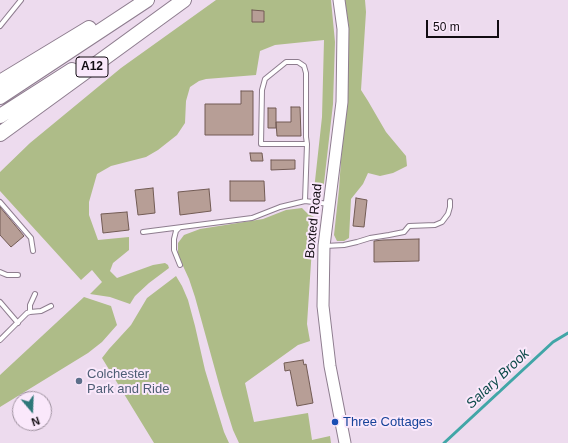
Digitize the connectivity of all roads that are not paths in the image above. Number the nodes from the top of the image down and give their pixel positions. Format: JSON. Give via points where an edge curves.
{"nodes":[{"id":1,"x":21,"y":0,"type":"edge"},
{"id":2,"x":136,"y":0,"type":"edge"},
{"id":3,"x":147,"y":0,"type":"edge"},
{"id":4,"x":177,"y":0,"type":"edge"},
{"id":5,"x":184,"y":0,"type":"edge"},
{"id":6,"x":339,"y":0,"type":"edge"},
{"id":7,"x":0,"y":26,"type":"edge"},
{"id":8,"x":0,"y":82,"type":"edge"},
{"id":9,"x":0,"y":98,"type":"edge"},
{"id":10,"x":0,"y":116,"type":"edge"},
{"id":11,"x":0,"y":134,"type":"edge"},
{"id":12,"x":307,"y":144,"type":"junction"},
{"id":13,"x":305,"y":201,"type":"junction"},
{"id":14,"x":450,"y":201,"type":"dead end"},
{"id":15,"x":0,"y":202,"type":"edge"},
{"id":16,"x":330,"y":204,"type":"junction"},
{"id":17,"x":179,"y":227,"type":"junction"},
{"id":18,"x":143,"y":232,"type":"dead end"},
{"id":19,"x":324,"y":246,"type":"junction"},
{"id":20,"x":33,"y":251,"type":"dead end"},
{"id":21,"x":180,"y":265,"type":"dead end"},
{"id":22,"x":0,"y":272,"type":"edge"},
{"id":23,"x":18,"y":275,"type":"dead end"},
{"id":24,"x":35,"y":294,"type":"dead end"},
{"id":25,"x":0,"y":302,"type":"edge"},
{"id":26,"x":50,"y":306,"type":"dead end"},
{"id":27,"x":29,"y":313,"type":"junction"},
{"id":28,"x":18,"y":323,"type":"junction"},
{"id":29,"x":0,"y":340,"type":"edge"},
{"id":30,"x":345,"y":443,"type":"edge"}],
"edges":[{"from":1,"to":7,"type":"lane"},
{"from":2,"to":8,"type":"highway","number":"A12"},
{"from":3,"to":9,"type":"highway","number":"A12"},
{"from":4,"to":10,"type":"highway","number":"A12"},
{"from":5,"to":11,"type":"highway","number":"A12"},
{"from":6,"to":16,"type":"street","name":"Boxted Road","via":[[343,29],[342,102]]},
{"from":12,"to":12,"type":"lane","via":[[261,144],[262,90],[265,79],[286,62],[298,62],[304,66],[306,73]]},
{"from":12,"to":13,"type":"lane"},
{"from":13,"to":16,"type":"lane"},
{"from":13,"to":17,"type":"lane","via":[[252,218]]},
{"from":14,"to":19,"type":"lane","via":[[448,214],[442,222],[435,225],[410,226],[404,232],[344,245]]},
{"from":15,"to":20,"type":"lane","via":[[31,238]]},
{"from":16,"to":19,"type":"street","name":"Boxted Road"},
{"from":17,"to":18,"type":"lane"},
{"from":17,"to":21,"type":"lane","via":[[175,235],[174,250]]},
{"from":19,"to":30,"type":"street","name":"Boxted Road","via":[[323,306],[330,366]]},
{"from":22,"to":23,"type":"lane"},
{"from":24,"to":27,"type":"lane"},
{"from":25,"to":28,"type":"lane"},
{"from":26,"to":27,"type":"lane"},
{"from":27,"to":28,"type":"lane"},
{"from":28,"to":29,"type":"lane"}]}
